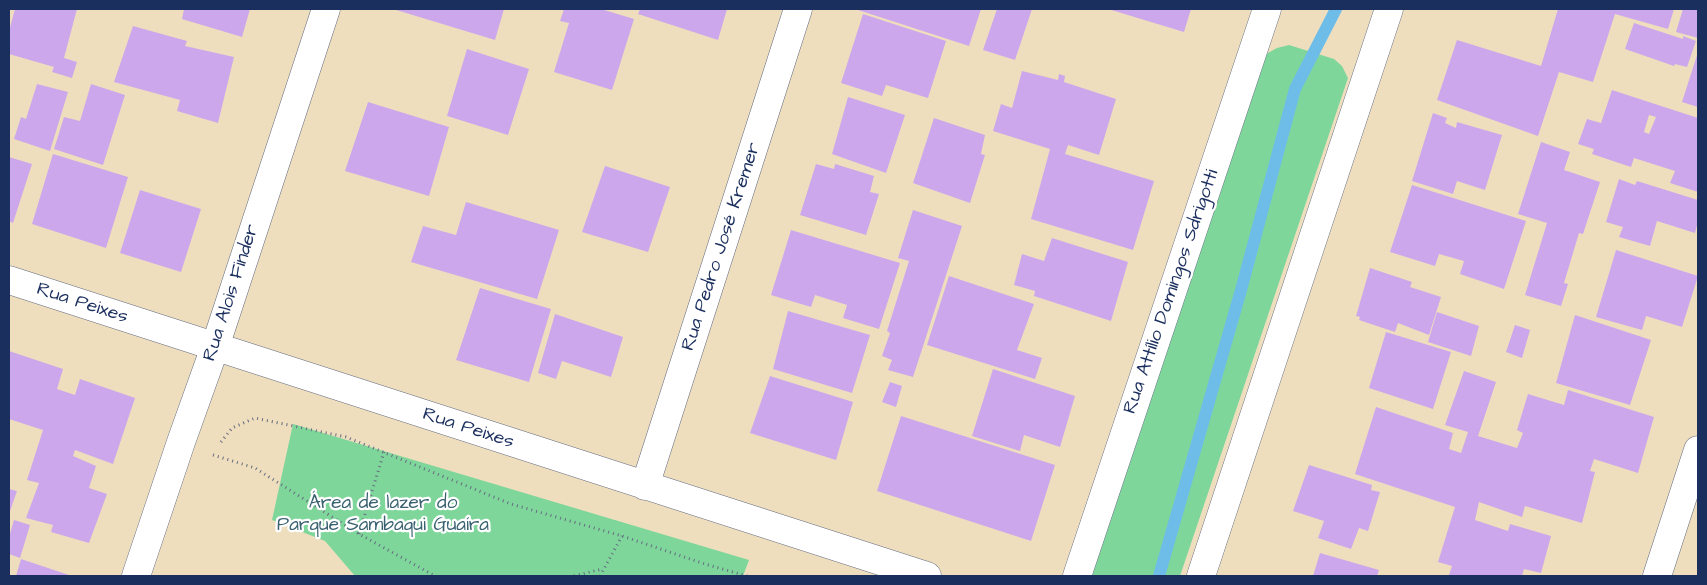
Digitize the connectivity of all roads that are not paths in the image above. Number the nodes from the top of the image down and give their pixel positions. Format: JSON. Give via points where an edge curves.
{"nodes":[{"id":1,"x":326,"y":9,"type":"edge"},
{"id":2,"x":798,"y":9,"type":"edge"},
{"id":3,"x":1267,"y":9,"type":"edge"},
{"id":4,"x":1389,"y":9,"type":"edge"},
{"id":5,"x":9,"y":280,"type":"edge"},
{"id":6,"x":215,"y":346,"type":"junction"},
{"id":7,"x":1698,"y":450,"type":"edge"},
{"id":8,"x":646,"y":486,"type":"junction"},
{"id":9,"x":136,"y":576,"type":"edge"},
{"id":10,"x":927,"y":576,"type":"edge"},
{"id":11,"x":1077,"y":576,"type":"edge"},
{"id":12,"x":1201,"y":576,"type":"edge"},
{"id":13,"x":1657,"y":576,"type":"edge"}],
"edges":[{"from":1,"to":6,"type":"street","name":"Rua Alois Finder"},
{"from":2,"to":8,"type":"street","name":"Rua Pedro José Kremer"},
{"from":3,"to":11,"type":"street","name":"Rua Attílio Domingos Sdrigotti"},
{"from":4,"to":12,"type":"street"},
{"from":5,"to":6,"type":"street","name":"Rua Peixes"},
{"from":6,"to":8,"type":"street","name":"Rua Peixes"},
{"from":6,"to":9,"type":"street","name":"Rua Alois Finder"},
{"from":7,"to":13,"type":"street"},
{"from":8,"to":10,"type":"street","name":"Rua Peixes"}]}
